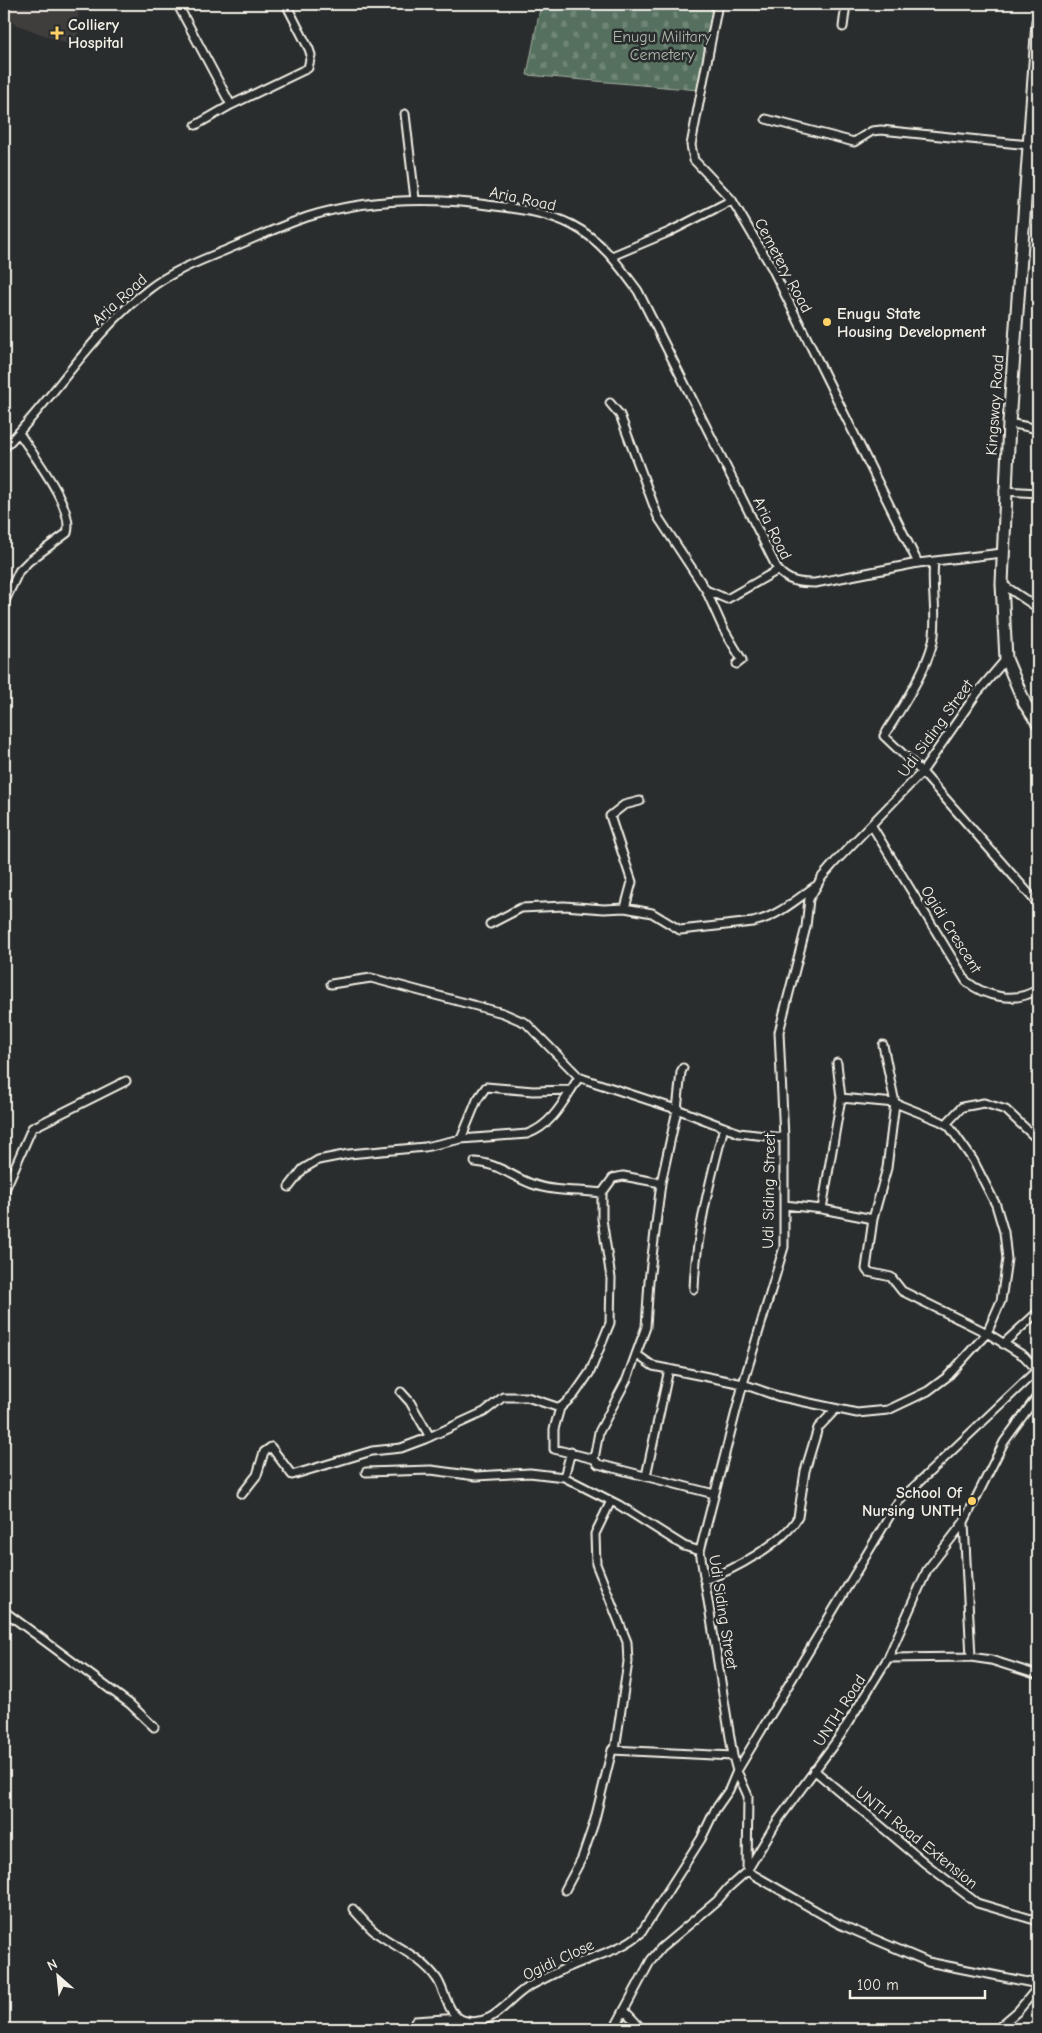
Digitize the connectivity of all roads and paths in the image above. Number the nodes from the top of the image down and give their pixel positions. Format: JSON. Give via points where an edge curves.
{"nodes":[{"id":1,"x":286,"y":4,"type":"edge"},
{"id":2,"x":718,"y":4,"type":"edge"},
{"id":3,"x":846,"y":4,"type":"edge"},
{"id":4,"x":180,"y":9,"type":"dead end"},
{"id":5,"x":1038,"y":22,"type":"edge"},
{"id":6,"x":843,"y":27,"type":"dead end"},
{"id":7,"x":1036,"y":73,"type":"edge"},
{"id":8,"x":231,"y":105,"type":"junction"},
{"id":9,"x":406,"y":114,"type":"dead end"},
{"id":10,"x":766,"y":119,"type":"dead end"},
{"id":11,"x":196,"y":125,"type":"dead end"},
{"id":12,"x":1029,"y":145,"type":"junction"},
{"id":13,"x":1033,"y":160,"type":"edge"},
{"id":14,"x":415,"y":199,"type":"junction"},
{"id":15,"x":732,"y":200,"type":"junction"},
{"id":16,"x":612,"y":256,"type":"junction"},
{"id":17,"x":610,"y":403,"type":"dead end"},
{"id":18,"x":1009,"y":423,"type":"junction"},
{"id":19,"x":1038,"y":429,"type":"edge"},
{"id":20,"x":19,"y":433,"type":"junction"},
{"id":21,"x":4,"y":448,"type":"edge"},
{"id":22,"x":1004,"y":491,"type":"junction"},
{"id":23,"x":1038,"y":493,"type":"edge"},
{"id":24,"x":1002,"y":553,"type":"junction"},
{"id":25,"x":934,"y":561,"type":"junction"},
{"id":26,"x":918,"y":563,"type":"junction"},
{"id":27,"x":778,"y":570,"type":"junction"},
{"id":28,"x":1002,"y":584,"type":"junction"},
{"id":29,"x":706,"y":590,"type":"junction"},
{"id":30,"x":4,"y":603,"type":"edge"},
{"id":31,"x":1038,"y":608,"type":"edge"},
{"id":32,"x":1006,"y":659,"type":"junction"},
{"id":33,"x":737,"y":664,"type":"dead end"},
{"id":34,"x":1038,"y":723,"type":"edge"},
{"id":35,"x":922,"y":772,"type":"junction"},
{"id":36,"x":640,"y":801,"type":"dead end"},
{"id":37,"x":872,"y":826,"type":"junction"},
{"id":38,"x":816,"y":886,"type":"junction"},
{"id":39,"x":1038,"y":904,"type":"edge"},
{"id":40,"x":626,"y":908,"type":"junction"},
{"id":41,"x":490,"y":924,"type":"dead end"},
{"id":42,"x":331,"y":984,"type":"dead end"},
{"id":43,"x":1038,"y":989,"type":"edge"},
{"id":44,"x":883,"y":1045,"type":"dead end"},
{"id":45,"x":837,"y":1063,"type":"dead end"},
{"id":46,"x":683,"y":1068,"type":"dead end"},
{"id":47,"x":579,"y":1077,"type":"junction"},
{"id":48,"x":126,"y":1081,"type":"dead end"},
{"id":49,"x":571,"y":1090,"type":"junction"},
{"id":50,"x":841,"y":1098,"type":"junction"},
{"id":51,"x":895,"y":1103,"type":"junction"},
{"id":52,"x":677,"y":1110,"type":"junction"},
{"id":53,"x":946,"y":1124,"type":"junction"},
{"id":54,"x":724,"y":1127,"type":"junction"},
{"id":55,"x":784,"y":1138,"type":"junction"},
{"id":56,"x":461,"y":1139,"type":"junction"},
{"id":57,"x":1038,"y":1140,"type":"edge"},
{"id":58,"x":475,"y":1162,"type":"dead end"},
{"id":59,"x":660,"y":1183,"type":"junction"},
{"id":60,"x":289,"y":1187,"type":"dead end"},
{"id":61,"x":4,"y":1192,"type":"edge"},
{"id":62,"x":602,"y":1193,"type":"junction"},
{"id":63,"x":784,"y":1205,"type":"junction"},
{"id":64,"x":822,"y":1209,"type":"junction"},
{"id":65,"x":873,"y":1219,"type":"junction"},
{"id":66,"x":694,"y":1289,"type":"dead end"},
{"id":67,"x":1038,"y":1312,"type":"edge"},
{"id":68,"x":987,"y":1333,"type":"junction"},
{"id":69,"x":1004,"y":1344,"type":"junction"},
{"id":70,"x":636,"y":1354,"type":"junction"},
{"id":71,"x":669,"y":1370,"type":"junction"},
{"id":72,"x":1038,"y":1370,"type":"edge"},
{"id":73,"x":743,"y":1384,"type":"junction"},
{"id":74,"x":401,"y":1392,"type":"dead end"},
{"id":75,"x":1038,"y":1396,"type":"edge"},
{"id":76,"x":560,"y":1408,"type":"junction"},
{"id":77,"x":835,"y":1410,"type":"junction"},
{"id":78,"x":430,"y":1437,"type":"junction"},
{"id":79,"x":571,"y":1452,"type":"junction"},
{"id":80,"x":594,"y":1459,"type":"junction"},
{"id":81,"x":366,"y":1472,"type":"dead end"},
{"id":82,"x":646,"y":1476,"type":"junction"},
{"id":83,"x":564,"y":1477,"type":"junction"},
{"id":84,"x":242,"y":1494,"type":"dead end"},
{"id":85,"x":714,"y":1494,"type":"junction"},
{"id":86,"x":611,"y":1501,"type":"junction"},
{"id":87,"x":964,"y":1522,"type":"junction"},
{"id":88,"x":700,"y":1551,"type":"junction"},
{"id":89,"x":704,"y":1580,"type":"junction"},
{"id":90,"x":4,"y":1611,"type":"edge"},
{"id":91,"x":971,"y":1657,"type":"junction"},
{"id":92,"x":888,"y":1658,"type":"junction"},
{"id":93,"x":1038,"y":1675,"type":"edge"},
{"id":94,"x":154,"y":1727,"type":"dead end"},
{"id":95,"x":615,"y":1750,"type":"junction"},
{"id":96,"x":733,"y":1756,"type":"junction"},
{"id":97,"x":814,"y":1770,"type":"junction"},
{"id":98,"x":737,"y":1771,"type":"junction"},
{"id":99,"x":747,"y":1871,"type":"junction"},
{"id":100,"x":565,"y":1890,"type":"dead end"},
{"id":101,"x":353,"y":1909,"type":"dead end"},
{"id":102,"x":1038,"y":1921,"type":"edge"},
{"id":103,"x":1038,"y":1985,"type":"edge"},
{"id":104,"x":624,"y":2010,"type":"junction"},
{"id":105,"x":459,"y":2018,"type":"junction"},
{"id":106,"x":415,"y":2021,"type":"dead end"},
{"id":107,"x":614,"y":2029,"type":"edge"},
{"id":108,"x":642,"y":2029,"type":"edge"},
{"id":109,"x":997,"y":2029,"type":"edge"}],
"edges":[{"from":1,"to":8,"type":"street","via":[[309,49],[308,68]]},
{"from":2,"to":15,"type":"street","name":"Cemetery Road","via":[[691,145],[694,160]]},
{"from":3,"to":6,"type":"street"},
{"from":4,"to":8,"type":"street"},
{"from":5,"to":7,"type":"main road","name":"Kingsway Road"},
{"from":7,"to":12,"type":"main road","name":"Kingsway Road"},
{"from":8,"to":11,"type":"street"},
{"from":9,"to":14,"type":"street"},
{"from":10,"to":12,"type":"street","via":[[854,142],[872,131],[881,130]]},
{"from":12,"to":13,"type":"main road","name":"Kingsway Road"},
{"from":13,"to":18,"type":"main road","name":"Kingsway Road"},
{"from":14,"to":16,"type":"street","name":"Aria Road","via":[[466,201],[564,221],[584,232]]},
{"from":14,"to":20,"type":"street","name":"Aria Road","via":[[354,206],[308,217],[160,280],[104,329]]},
{"from":15,"to":16,"type":"street","via":[[670,232]]},
{"from":15,"to":26,"type":"street","name":"Cemetery Road","via":[[772,268]]},
{"from":16,"to":27,"type":"street","name":"Aria Road","via":[[638,291]]},
{"from":17,"to":29,"type":"street","via":[[620,415],[658,517]]},
{"from":18,"to":19,"type":"street"},
{"from":18,"to":22,"type":"main road","name":"Kingsway Road"},
{"from":20,"to":21,"type":"street","name":"Aria Road"},
{"from":20,"to":30,"type":"street","via":[[49,480],[66,513],[69,527],[67,533],[19,571]]},
{"from":22,"to":23,"type":"street"},
{"from":22,"to":24,"type":"main road","name":"Kingsway Road"},
{"from":24,"to":25,"type":"street","name":"Aria Road"},
{"from":24,"to":28,"type":"main road","name":"Kingsway Road"},
{"from":25,"to":26,"type":"street","name":"Aria Road"},
{"from":25,"to":35,"type":"street","via":[[934,637],[916,681],[884,736]]},
{"from":26,"to":27,"type":"street","name":"Aria Road","via":[[815,583],[791,581]]},
{"from":27,"to":29,"type":"street","via":[[727,599]]},
{"from":28,"to":31,"type":"street"},
{"from":28,"to":32,"type":"main road","name":"Kingsway Road"},
{"from":29,"to":33,"type":"street","via":[[742,660]]},
{"from":32,"to":34,"type":"main road","name":"Kingsway Road","via":[[1025,704]]},
{"from":32,"to":35,"type":"street","name":"Udi Siding Street","via":[[977,693]]},
{"from":35,"to":37,"type":"street","name":"Udi Siding Street"},
{"from":35,"to":39,"type":"street"},
{"from":36,"to":40,"type":"street","via":[[624,805],[610,816],[632,882]]},
{"from":37,"to":38,"type":"street","name":"Udi Siding Street","via":[[834,862]]},
{"from":37,"to":43,"type":"street","name":"Ogidi Crescent","via":[[966,981],[986,994],[1010,997],[1024,997]]},
{"from":38,"to":40,"type":"street","via":[[764,920],[745,923],[680,930],[652,913]]},
{"from":38,"to":55,"type":"street","name":"Udi Siding Street","via":[[806,911],[806,927],[780,1032]]},
{"from":40,"to":41,"type":"street","via":[[521,908]]},
{"from":42,"to":47,"type":"street","via":[[371,978],[503,1013],[526,1023]]},
{"from":44,"to":51,"type":"street"},
{"from":45,"to":50,"type":"street"},
{"from":46,"to":52,"type":"street"},
{"from":47,"to":49,"type":"street"},
{"from":47,"to":52,"type":"street"},
{"from":48,"to":61,"type":"street","via":[[32,1128]]},
{"from":49,"to":56,"type":"street","via":[[560,1108],[536,1131],[508,1137]]},
{"from":49,"to":56,"type":"street","via":[[486,1087]]},
{"from":50,"to":51,"type":"street"},
{"from":50,"to":64,"type":"street"},
{"from":51,"to":53,"type":"street"},
{"from":51,"to":65,"type":"street","via":[[887,1168]]},
{"from":52,"to":54,"type":"street"},
{"from":52,"to":59,"type":"street"},
{"from":53,"to":57,"type":"street","via":[[962,1107],[984,1103],[1006,1110]]},
{"from":53,"to":68,"type":"street","via":[[984,1177],[1004,1232],[1006,1279],[1001,1301]]},
{"from":54,"to":55,"type":"street","via":[[739,1133]]},
{"from":54,"to":66,"type":"street","via":[[703,1207],[695,1254]]},
{"from":55,"to":63,"type":"street","name":"Udi Siding Street"},
{"from":56,"to":60,"type":"street","via":[[425,1147],[318,1160],[303,1169]]},
{"from":58,"to":62,"type":"street","via":[[498,1166],[534,1185]]},
{"from":59,"to":62,"type":"street","via":[[623,1176],[613,1178]]},
{"from":59,"to":70,"type":"street","via":[[646,1327]]},
{"from":62,"to":76,"type":"street","via":[[602,1219],[611,1278],[610,1323],[590,1372]]},
{"from":63,"to":64,"type":"street"},
{"from":63,"to":73,"type":"street","name":"Udi Siding Street","via":[[784,1247]]},
{"from":64,"to":65,"type":"street"},
{"from":65,"to":68,"type":"street","via":[[866,1269],[871,1275],[890,1277],[902,1291]]},
{"from":67,"to":69,"type":"street"},
{"from":68,"to":69,"type":"street"},
{"from":68,"to":77,"type":"street","via":[[948,1376],[903,1404],[870,1412]]},
{"from":69,"to":72,"type":"street","via":[[1024,1356]]},
{"from":70,"to":71,"type":"street","via":[[653,1366]]},
{"from":70,"to":80,"type":"street","via":[[627,1379],[599,1432]]},
{"from":71,"to":73,"type":"street"},
{"from":71,"to":82,"type":"street"},
{"from":72,"to":98,"type":"street","name":"Ogidi Close","via":[[898,1502]]},
{"from":73,"to":77,"type":"street"},
{"from":73,"to":85,"type":"street","name":"Udi Siding Street"},
{"from":74,"to":78,"type":"street"},
{"from":75,"to":87,"type":"street","name":"UNTH Road","via":[[1004,1442]]},
{"from":76,"to":78,"type":"street","via":[[527,1398],[503,1397],[484,1412]]},
{"from":76,"to":79,"type":"street","via":[[554,1429],[554,1449]]},
{"from":77,"to":89,"type":"street","via":[[818,1428],[805,1471],[795,1523],[767,1546],[719,1576]]},
{"from":78,"to":84,"type":"street","via":[[401,1448],[372,1451],[292,1475],[271,1447],[264,1452],[257,1475]]},
{"from":79,"to":80,"type":"street"},
{"from":79,"to":83,"type":"street"},
{"from":80,"to":82,"type":"street","via":[[598,1464]]},
{"from":81,"to":83,"type":"street","via":[[431,1470],[476,1476],[530,1473]]},
{"from":82,"to":85,"type":"street"},
{"from":83,"to":86,"type":"street"},
{"from":85,"to":88,"type":"street","name":"Udi Siding Street"},
{"from":86,"to":88,"type":"street","via":[[677,1542]]},
{"from":86,"to":95,"type":"street","via":[[595,1534],[596,1564],[628,1642]]},
{"from":87,"to":91,"type":"street"},
{"from":87,"to":92,"type":"street","name":"UNTH Road","via":[[927,1570]]},
{"from":88,"to":89,"type":"street","name":"Udi Siding Street"},
{"from":89,"to":96,"type":"street","name":"Udi Siding Street"},
{"from":90,"to":94,"type":"street","via":[[130,1704]]},
{"from":91,"to":92,"type":"street"},
{"from":91,"to":93,"type":"street"},
{"from":92,"to":97,"type":"street","name":"UNTH Road","via":[[840,1736]]},
{"from":95,"to":96,"type":"street"},
{"from":95,"to":100,"type":"street","via":[[610,1752],[582,1858]]},
{"from":96,"to":98,"type":"street","name":"Udi Siding Street"},
{"from":97,"to":99,"type":"street","name":"UNTH Road"},
{"from":97,"to":102,"type":"street","name":"UNTH Road Extension","via":[[977,1903]]},
{"from":98,"to":99,"type":"street","name":"Udi Siding Street","via":[[748,1796]]},
{"from":98,"to":105,"type":"street","name":"Ogidi Close","via":[[687,1863],[641,1933],[631,1942],[527,1988],[484,2021]]},
{"from":99,"to":103,"type":"street","via":[[839,1924],[928,1962]]},
{"from":99,"to":104,"type":"street","name":"UNTH Road","via":[[650,1960]]},
{"from":101,"to":105,"type":"street","via":[[374,1930],[422,1961],[437,1979]]},
{"from":103,"to":109,"type":"street","via":[[1018,2012]]},
{"from":104,"to":107,"type":"street","name":"UNTH Road"},
{"from":104,"to":108,"type":"street"},
{"from":105,"to":106,"type":"street","name":"Ogidi Close"}]}
